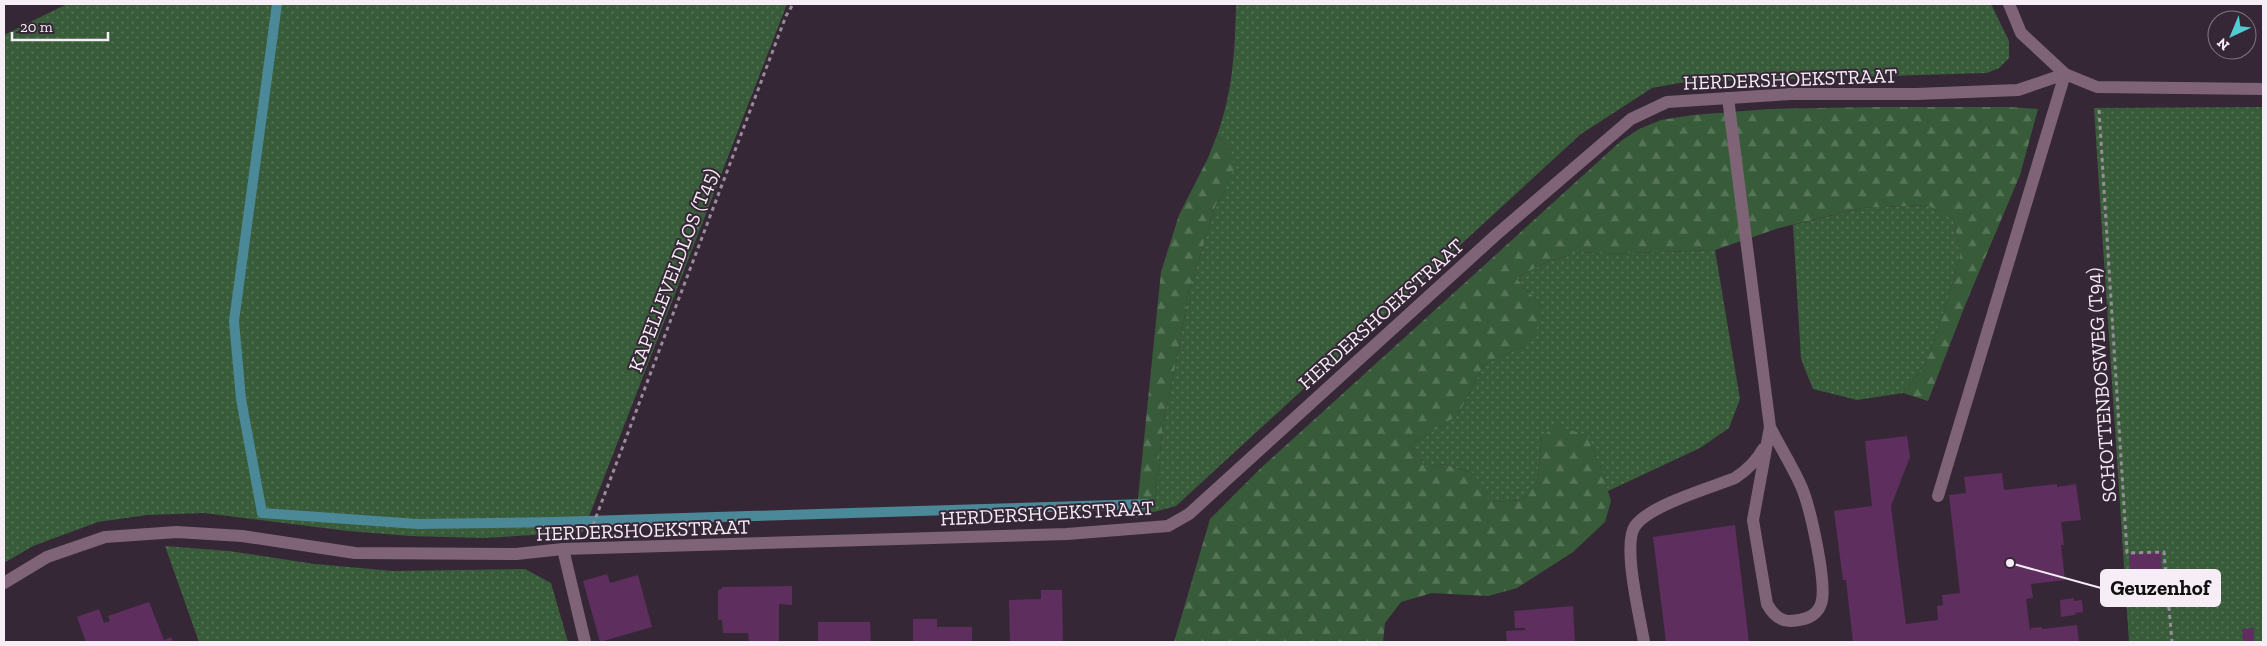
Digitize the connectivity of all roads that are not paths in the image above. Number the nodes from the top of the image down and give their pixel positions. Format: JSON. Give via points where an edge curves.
{"nodes":[{"id":1,"x":2008,"y":4,"type":"edge"},
{"id":2,"x":2064,"y":74,"type":"junction"},
{"id":3,"x":2263,"y":89,"type":"edge"},
{"id":4,"x":1728,"y":98,"type":"junction"},
{"id":5,"x":1770,"y":427,"type":"junction"},
{"id":6,"x":1766,"y":442,"type":"junction"},
{"id":7,"x":1938,"y":496,"type":"dead end"},
{"id":8,"x":562,"y":550,"type":"junction"},
{"id":9,"x":4,"y":583,"type":"edge"},
{"id":10,"x":585,"y":642,"type":"edge"},
{"id":11,"x":1644,"y":642,"type":"edge"}],
"edges":[{"from":1,"to":2,"type":"street","via":[[2021,33]]},
{"from":2,"to":3,"type":"street","via":[[2097,87]]},
{"from":2,"to":4,"type":"street","name":"HERDERSHOEKSTRAAT","via":[[2018,90]]},
{"from":2,"to":7,"type":"street"},
{"from":4,"to":5,"type":"street"},
{"from":4,"to":8,"type":"street","name":"HERDERSHOEKSTRAAT","via":[[1668,102],[1632,119],[1497,234],[1189,514],[1168,526],[1067,534]]},
{"from":5,"to":6,"type":"street"},
{"from":5,"to":6,"type":"street","via":[[1801,488],[1816,541],[1822,599],[1813,616],[1805,619],[1786,621],[1772,613],[1767,604],[1753,520]]},
{"from":6,"to":11,"type":"street","via":[[1758,458],[1745,472],[1659,508],[1634,527],[1629,549]]},
{"from":8,"to":9,"type":"street","name":"HERDERSHOEKSTRAAT","via":[[516,554],[356,553],[242,536],[177,532],[105,537],[47,557]]},
{"from":8,"to":10,"type":"street"}]}
